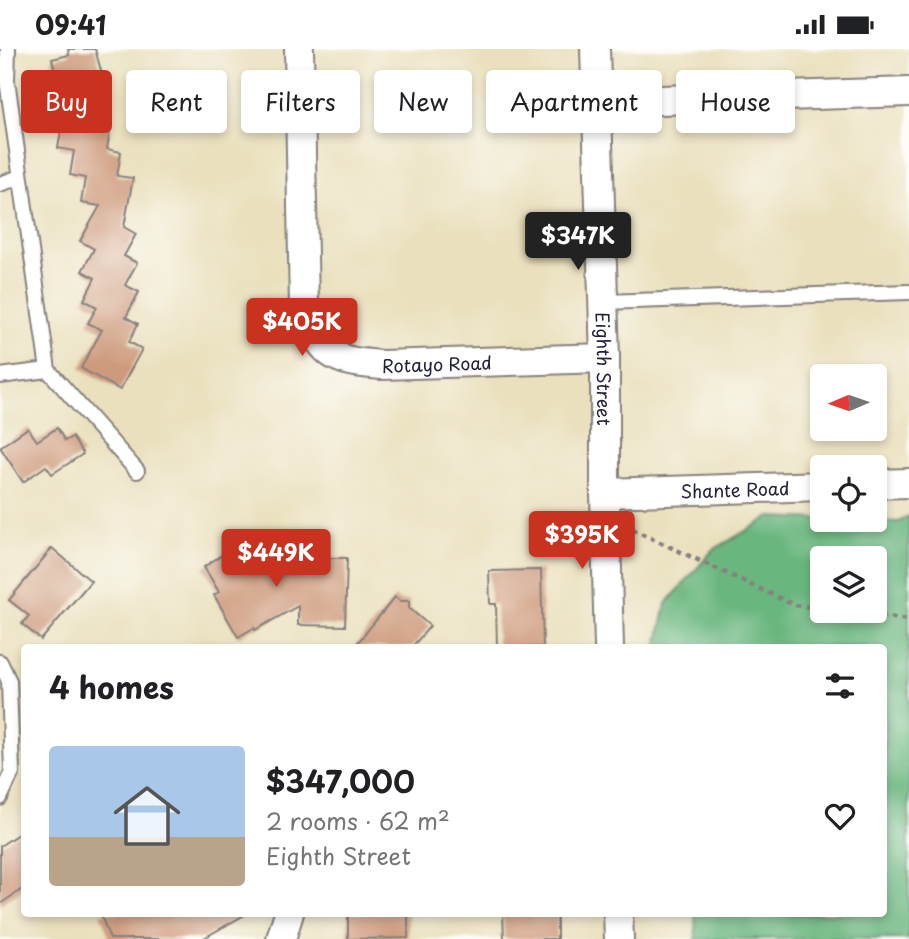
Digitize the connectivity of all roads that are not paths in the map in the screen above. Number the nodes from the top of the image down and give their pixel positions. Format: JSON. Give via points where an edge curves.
{"nodes":[{"id":1,"x":8,"y":49,"type":"edge"},
{"id":2,"x":299,"y":49,"type":"edge"},
{"id":3,"x":595,"y":49,"type":"edge"},
{"id":4,"x":596,"y":70,"type":"edge"},
{"id":5,"x":909,"y":92,"type":"edge"},
{"id":6,"x":662,"y":100,"type":"edge"},
{"id":7,"x":598,"y":133,"type":"edge"},
{"id":8,"x":20,"y":177,"type":"junction"},
{"id":9,"x":0,"y":184,"type":"edge"},
{"id":10,"x":909,"y":292,"type":"edge"},
{"id":11,"x":603,"y":302,"type":"junction"},
{"id":12,"x":605,"y":358,"type":"junction"},
{"id":13,"x":48,"y":370,"type":"junction"},
{"id":14,"x":0,"y":376,"type":"edge"},
{"id":15,"x":137,"y":471,"type":"dead end"},
{"id":16,"x":909,"y":483,"type":"edge"},
{"id":17,"x":887,"y":484,"type":"edge"},
{"id":18,"x":810,"y":487,"type":"edge"},
{"id":19,"x":605,"y":505,"type":"junction"},
{"id":20,"x":609,"y":644,"type":"edge"},
{"id":21,"x":0,"y":662,"type":"edge"},
{"id":22,"x":0,"y":798,"type":"edge"},
{"id":23,"x":288,"y":917,"type":"edge"},
{"id":24,"x":618,"y":917,"type":"edge"},
{"id":25,"x":281,"y":939,"type":"edge"},
{"id":26,"x":618,"y":939,"type":"edge"}],
"edges":[{"from":1,"to":8,"type":"lane","via":[[7,80]]},
{"from":2,"to":12,"type":"street","name":"Rotayo Road","via":[[304,308],[316,337],[332,354],[349,362],[382,365]]},
{"from":3,"to":4,"type":"street","name":"Eighth Street"},
{"from":5,"to":6,"type":"street"},
{"from":7,"to":11,"type":"street","name":"Eighth Street"},
{"from":8,"to":9,"type":"lane"},
{"from":8,"to":13,"type":"lane"},
{"from":10,"to":11,"type":"lane"},
{"from":11,"to":12,"type":"street","name":"Eighth Street"},
{"from":12,"to":19,"type":"street","name":"Eighth Street"},
{"from":13,"to":14,"type":"lane"},
{"from":13,"to":15,"type":"lane"},
{"from":16,"to":17,"type":"street"},
{"from":18,"to":19,"type":"street","name":"Shante Road"},
{"from":19,"to":20,"type":"street","name":"Eighth Street"},
{"from":21,"to":22,"type":"lane","via":[[9,681],[12,772]]},
{"from":23,"to":25,"type":"street"},
{"from":24,"to":26,"type":"street"}]}
